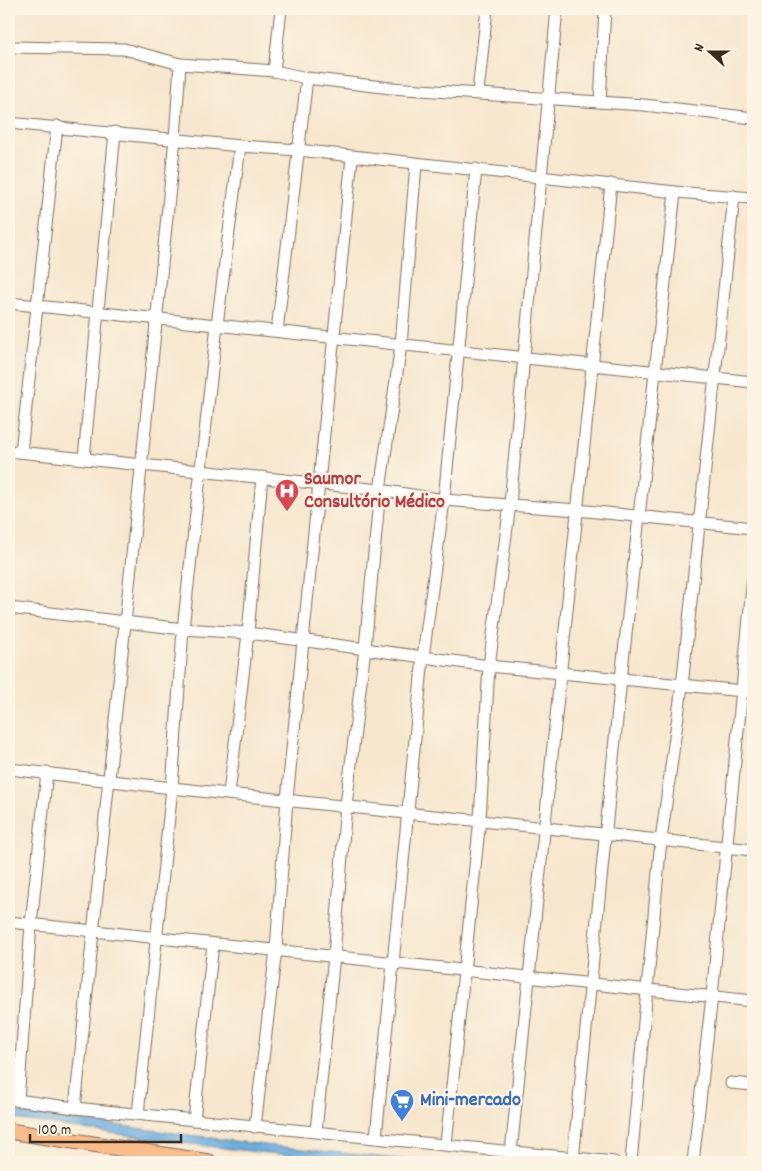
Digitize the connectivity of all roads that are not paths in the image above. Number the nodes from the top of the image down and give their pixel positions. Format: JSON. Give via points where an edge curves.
{"nodes":[{"id":1,"x":281,"y":9,"type":"edge"},
{"id":2,"x":486,"y":9,"type":"edge"},
{"id":3,"x":557,"y":9,"type":"edge"},
{"id":4,"x":605,"y":9,"type":"edge"},
{"id":5,"x":9,"y":47,"type":"edge"},
{"id":6,"x":180,"y":64,"type":"junction"},
{"id":7,"x":274,"y":71,"type":"junction"},
{"id":8,"x":307,"y":78,"type":"junction"},
{"id":9,"x":478,"y":92,"type":"junction"},
{"id":10,"x":548,"y":99,"type":"junction"},
{"id":11,"x":600,"y":102,"type":"junction"},
{"id":12,"x":753,"y":118,"type":"edge"},
{"id":13,"x":9,"y":123,"type":"edge"},
{"id":14,"x":58,"y":126,"type":"junction"},
{"id":15,"x":115,"y":132,"type":"junction"},
{"id":16,"x":176,"y":139,"type":"junction"},
{"id":17,"x":240,"y":146,"type":"junction"},
{"id":18,"x":298,"y":150,"type":"junction"},
{"id":19,"x":352,"y":157,"type":"junction"},
{"id":20,"x":416,"y":164,"type":"junction"},
{"id":21,"x":476,"y":169,"type":"junction"},
{"id":22,"x":541,"y":177,"type":"junction"},
{"id":23,"x":611,"y":184,"type":"junction"},
{"id":24,"x":675,"y":192,"type":"junction"},
{"id":25,"x":734,"y":196,"type":"junction"},
{"id":26,"x":753,"y":198,"type":"edge"},
{"id":27,"x":9,"y":303,"type":"edge"},
{"id":28,"x":38,"y":306,"type":"junction"},
{"id":29,"x":98,"y":312,"type":"junction"},
{"id":30,"x":157,"y":318,"type":"junction"},
{"id":31,"x":217,"y":325,"type":"junction"},
{"id":32,"x":277,"y":331,"type":"junction"},
{"id":33,"x":334,"y":337,"type":"junction"},
{"id":34,"x":401,"y":345,"type":"junction"},
{"id":35,"x":460,"y":350,"type":"junction"},
{"id":36,"x":522,"y":358,"type":"junction"},
{"id":37,"x":592,"y":365,"type":"junction"},
{"id":38,"x":657,"y":372,"type":"junction"},
{"id":39,"x":714,"y":379,"type":"junction"},
{"id":40,"x":753,"y":382,"type":"edge"},
{"id":41,"x":9,"y":451,"type":"edge"},
{"id":42,"x":21,"y":452,"type":"junction"},
{"id":43,"x":84,"y":458,"type":"junction"},
{"id":44,"x":142,"y":464,"type":"junction"},
{"id":45,"x":201,"y":471,"type":"junction"},
{"id":46,"x":262,"y":477,"type":"junction"},
{"id":47,"x":319,"y":483,"type":"junction"},
{"id":48,"x":380,"y":490,"type":"junction"},
{"id":49,"x":444,"y":500,"type":"junction"},
{"id":50,"x":510,"y":504,"type":"junction"},
{"id":51,"x":577,"y":510,"type":"junction"},
{"id":52,"x":638,"y":517,"type":"junction"},
{"id":53,"x":698,"y":522,"type":"junction"},
{"id":54,"x":753,"y":528,"type":"edge"},
{"id":55,"x":753,"y":577,"type":"edge"},
{"id":56,"x":9,"y":608,"type":"edge"},
{"id":57,"x":126,"y":622,"type":"junction"},
{"id":58,"x":183,"y":630,"type":"junction"},
{"id":59,"x":248,"y":633,"type":"junction"},
{"id":60,"x":304,"y":641,"type":"junction"},
{"id":61,"x":365,"y":648,"type":"junction"},
{"id":62,"x":423,"y":657,"type":"junction"},
{"id":63,"x":490,"y":666,"type":"junction"},
{"id":64,"x":560,"y":673,"type":"junction"},
{"id":65,"x":621,"y":679,"type":"junction"},
{"id":66,"x":682,"y":686,"type":"junction"},
{"id":67,"x":748,"y":691,"type":"edge"},
{"id":68,"x":9,"y":769,"type":"edge"},
{"id":69,"x":47,"y":772,"type":"junction"},
{"id":70,"x":109,"y":779,"type":"junction"},
{"id":71,"x":172,"y":788,"type":"junction"},
{"id":72,"x":229,"y":794,"type":"junction"},
{"id":73,"x":287,"y":799,"type":"junction"},
{"id":74,"x":346,"y":805,"type":"junction"},
{"id":75,"x":408,"y":812,"type":"junction"},
{"id":76,"x":480,"y":819,"type":"junction"},
{"id":77,"x":543,"y":827,"type":"junction"},
{"id":78,"x":606,"y":833,"type":"junction"},
{"id":79,"x":661,"y":840,"type":"junction"},
{"id":80,"x":727,"y":847,"type":"junction"},
{"id":81,"x":753,"y":850,"type":"edge"},
{"id":82,"x":9,"y":922,"type":"edge"},
{"id":83,"x":31,"y":924,"type":"junction"},
{"id":84,"x":94,"y":931,"type":"junction"},
{"id":85,"x":156,"y":939,"type":"junction"},
{"id":86,"x":213,"y":944,"type":"junction"},
{"id":87,"x":276,"y":949,"type":"junction"},
{"id":88,"x":334,"y":956,"type":"junction"},
{"id":89,"x":393,"y":963,"type":"junction"},
{"id":90,"x":463,"y":971,"type":"junction"},
{"id":91,"x":527,"y":978,"type":"junction"},
{"id":92,"x":589,"y":985,"type":"junction"},
{"id":93,"x":648,"y":991,"type":"junction"},
{"id":94,"x":712,"y":996,"type":"junction"},
{"id":95,"x":753,"y":1001,"type":"edge"},
{"id":96,"x":731,"y":1083,"type":"dead end"},
{"id":97,"x":753,"y":1085,"type":"edge"},
{"id":98,"x":9,"y":1090,"type":"edge"},
{"id":99,"x":13,"y":1100,"type":"edge"},
{"id":100,"x":75,"y":1108,"type":"junction"},
{"id":101,"x":138,"y":1114,"type":"junction"},
{"id":102,"x":194,"y":1120,"type":"junction"},
{"id":103,"x":255,"y":1127,"type":"junction"},
{"id":104,"x":316,"y":1131,"type":"junction"},
{"id":105,"x":9,"y":1132,"type":"edge"},
{"id":106,"x":376,"y":1137,"type":"junction"},
{"id":107,"x":446,"y":1144,"type":"junction"},
{"id":108,"x":511,"y":1152,"type":"junction"},
{"id":109,"x":576,"y":1160,"type":"edge"},
{"id":110,"x":209,"y":1162,"type":"edge"},
{"id":111,"x":614,"y":1162,"type":"edge"},
{"id":112,"x":631,"y":1162,"type":"edge"},
{"id":113,"x":693,"y":1162,"type":"edge"}],
"edges":[{"from":1,"to":7,"type":"street"},
{"from":2,"to":9,"type":"street"},
{"from":3,"to":10,"type":"street"},
{"from":4,"to":11,"type":"street"},
{"from":5,"to":6,"type":"street","via":[[124,50]]},
{"from":6,"to":7,"type":"street"},
{"from":6,"to":16,"type":"street"},
{"from":7,"to":8,"type":"street"},
{"from":8,"to":9,"type":"street","via":[[391,88]]},
{"from":8,"to":18,"type":"street"},
{"from":9,"to":10,"type":"street"},
{"from":10,"to":11,"type":"street"},
{"from":10,"to":22,"type":"street"},
{"from":11,"to":12,"type":"street"},
{"from":13,"to":14,"type":"street"},
{"from":14,"to":15,"type":"street"},
{"from":14,"to":28,"type":"street"},
{"from":15,"to":16,"type":"street"},
{"from":15,"to":29,"type":"street"},
{"from":16,"to":17,"type":"street"},
{"from":16,"to":30,"type":"street"},
{"from":17,"to":18,"type":"street"},
{"from":17,"to":31,"type":"street"},
{"from":18,"to":19,"type":"street"},
{"from":18,"to":32,"type":"street"},
{"from":19,"to":20,"type":"street"},
{"from":19,"to":33,"type":"street"},
{"from":20,"to":21,"type":"street"},
{"from":20,"to":34,"type":"street"},
{"from":21,"to":22,"type":"street"},
{"from":21,"to":35,"type":"street"},
{"from":22,"to":23,"type":"street"},
{"from":22,"to":36,"type":"street"},
{"from":23,"to":24,"type":"street"},
{"from":23,"to":37,"type":"street"},
{"from":24,"to":25,"type":"street"},
{"from":24,"to":38,"type":"street"},
{"from":25,"to":26,"type":"street"},
{"from":25,"to":39,"type":"street"},
{"from":27,"to":28,"type":"street"},
{"from":28,"to":29,"type":"street"},
{"from":28,"to":42,"type":"street"},
{"from":29,"to":30,"type":"street"},
{"from":29,"to":43,"type":"street"},
{"from":30,"to":31,"type":"street"},
{"from":30,"to":44,"type":"street"},
{"from":31,"to":32,"type":"street"},
{"from":31,"to":45,"type":"street"},
{"from":32,"to":33,"type":"street"},
{"from":33,"to":34,"type":"street"},
{"from":33,"to":47,"type":"street"},
{"from":34,"to":35,"type":"street"},
{"from":34,"to":48,"type":"street"},
{"from":35,"to":36,"type":"street"},
{"from":35,"to":49,"type":"street"},
{"from":36,"to":37,"type":"street"},
{"from":36,"to":50,"type":"street"},
{"from":37,"to":38,"type":"street"},
{"from":37,"to":51,"type":"street"},
{"from":38,"to":39,"type":"street"},
{"from":38,"to":52,"type":"street"},
{"from":39,"to":40,"type":"street"},
{"from":39,"to":53,"type":"street"},
{"from":41,"to":42,"type":"street"},
{"from":42,"to":43,"type":"street"},
{"from":43,"to":44,"type":"street"},
{"from":44,"to":45,"type":"street"},
{"from":44,"to":57,"type":"street"},
{"from":45,"to":46,"type":"street"},
{"from":45,"to":58,"type":"street"},
{"from":46,"to":47,"type":"street"},
{"from":46,"to":59,"type":"street"},
{"from":47,"to":48,"type":"street"},
{"from":47,"to":60,"type":"street"},
{"from":48,"to":49,"type":"street"},
{"from":48,"to":61,"type":"street"},
{"from":49,"to":50,"type":"street"},
{"from":49,"to":62,"type":"street"},
{"from":50,"to":51,"type":"street"},
{"from":50,"to":63,"type":"street"},
{"from":51,"to":52,"type":"street"},
{"from":51,"to":64,"type":"street"},
{"from":52,"to":53,"type":"street"},
{"from":52,"to":65,"type":"street"},
{"from":53,"to":54,"type":"street"},
{"from":53,"to":66,"type":"street"},
{"from":55,"to":67,"type":"street"},
{"from":56,"to":57,"type":"street"},
{"from":57,"to":58,"type":"street"},
{"from":57,"to":70,"type":"street"},
{"from":58,"to":59,"type":"street"},
{"from":58,"to":71,"type":"street"},
{"from":59,"to":60,"type":"street"},
{"from":59,"to":72,"type":"street"},
{"from":60,"to":61,"type":"street"},
{"from":60,"to":73,"type":"street"},
{"from":61,"to":62,"type":"street"},
{"from":61,"to":74,"type":"street"},
{"from":62,"to":63,"type":"street"},
{"from":62,"to":75,"type":"street"},
{"from":63,"to":64,"type":"street"},
{"from":63,"to":76,"type":"street"},
{"from":64,"to":65,"type":"street"},
{"from":64,"to":77,"type":"street"},
{"from":65,"to":66,"type":"street"},
{"from":65,"to":78,"type":"street"},
{"from":66,"to":67,"type":"street"},
{"from":66,"to":79,"type":"street"},
{"from":67,"to":80,"type":"street"},
{"from":68,"to":69,"type":"street"},
{"from":69,"to":70,"type":"street"},
{"from":69,"to":83,"type":"street"},
{"from":70,"to":71,"type":"street"},
{"from":70,"to":84,"type":"street"},
{"from":71,"to":72,"type":"street"},
{"from":71,"to":85,"type":"street"},
{"from":72,"to":73,"type":"street"},
{"from":73,"to":74,"type":"street"},
{"from":73,"to":87,"type":"street"},
{"from":74,"to":75,"type":"street"},
{"from":74,"to":88,"type":"street"},
{"from":75,"to":76,"type":"street"},
{"from":75,"to":89,"type":"street"},
{"from":76,"to":77,"type":"street"},
{"from":76,"to":90,"type":"street"},
{"from":77,"to":78,"type":"street"},
{"from":77,"to":91,"type":"street"},
{"from":78,"to":79,"type":"street"},
{"from":78,"to":92,"type":"street"},
{"from":79,"to":80,"type":"street"},
{"from":79,"to":93,"type":"street"},
{"from":80,"to":81,"type":"street"},
{"from":80,"to":94,"type":"street"},
{"from":82,"to":83,"type":"street"},
{"from":83,"to":84,"type":"street"},
{"from":83,"to":99,"type":"street"},
{"from":84,"to":85,"type":"street"},
{"from":84,"to":100,"type":"street"},
{"from":85,"to":86,"type":"street"},
{"from":85,"to":101,"type":"street"},
{"from":86,"to":87,"type":"street"},
{"from":86,"to":102,"type":"street"},
{"from":87,"to":88,"type":"street"},
{"from":87,"to":103,"type":"street"},
{"from":88,"to":89,"type":"street"},
{"from":88,"to":104,"type":"street"},
{"from":89,"to":90,"type":"street"},
{"from":89,"to":106,"type":"street"},
{"from":90,"to":91,"type":"street"},
{"from":90,"to":107,"type":"street"},
{"from":91,"to":92,"type":"street"},
{"from":91,"to":108,"type":"street"},
{"from":92,"to":93,"type":"street"},
{"from":92,"to":109,"type":"street"},
{"from":93,"to":94,"type":"street"},
{"from":93,"to":112,"type":"street"},
{"from":94,"to":95,"type":"street"},
{"from":94,"to":113,"type":"street"},
{"from":96,"to":97,"type":"street"},
{"from":98,"to":99,"type":"street"},
{"from":99,"to":100,"type":"street"},
{"from":100,"to":101,"type":"street"},
{"from":101,"to":102,"type":"street"},
{"from":102,"to":103,"type":"street"},
{"from":103,"to":104,"type":"street"},
{"from":104,"to":106,"type":"street"},
{"from":105,"to":110,"type":"main road"},
{"from":106,"to":107,"type":"street"},
{"from":107,"to":108,"type":"street"},
{"from":108,"to":109,"type":"street"},
{"from":109,"to":111,"type":"street"}]}
